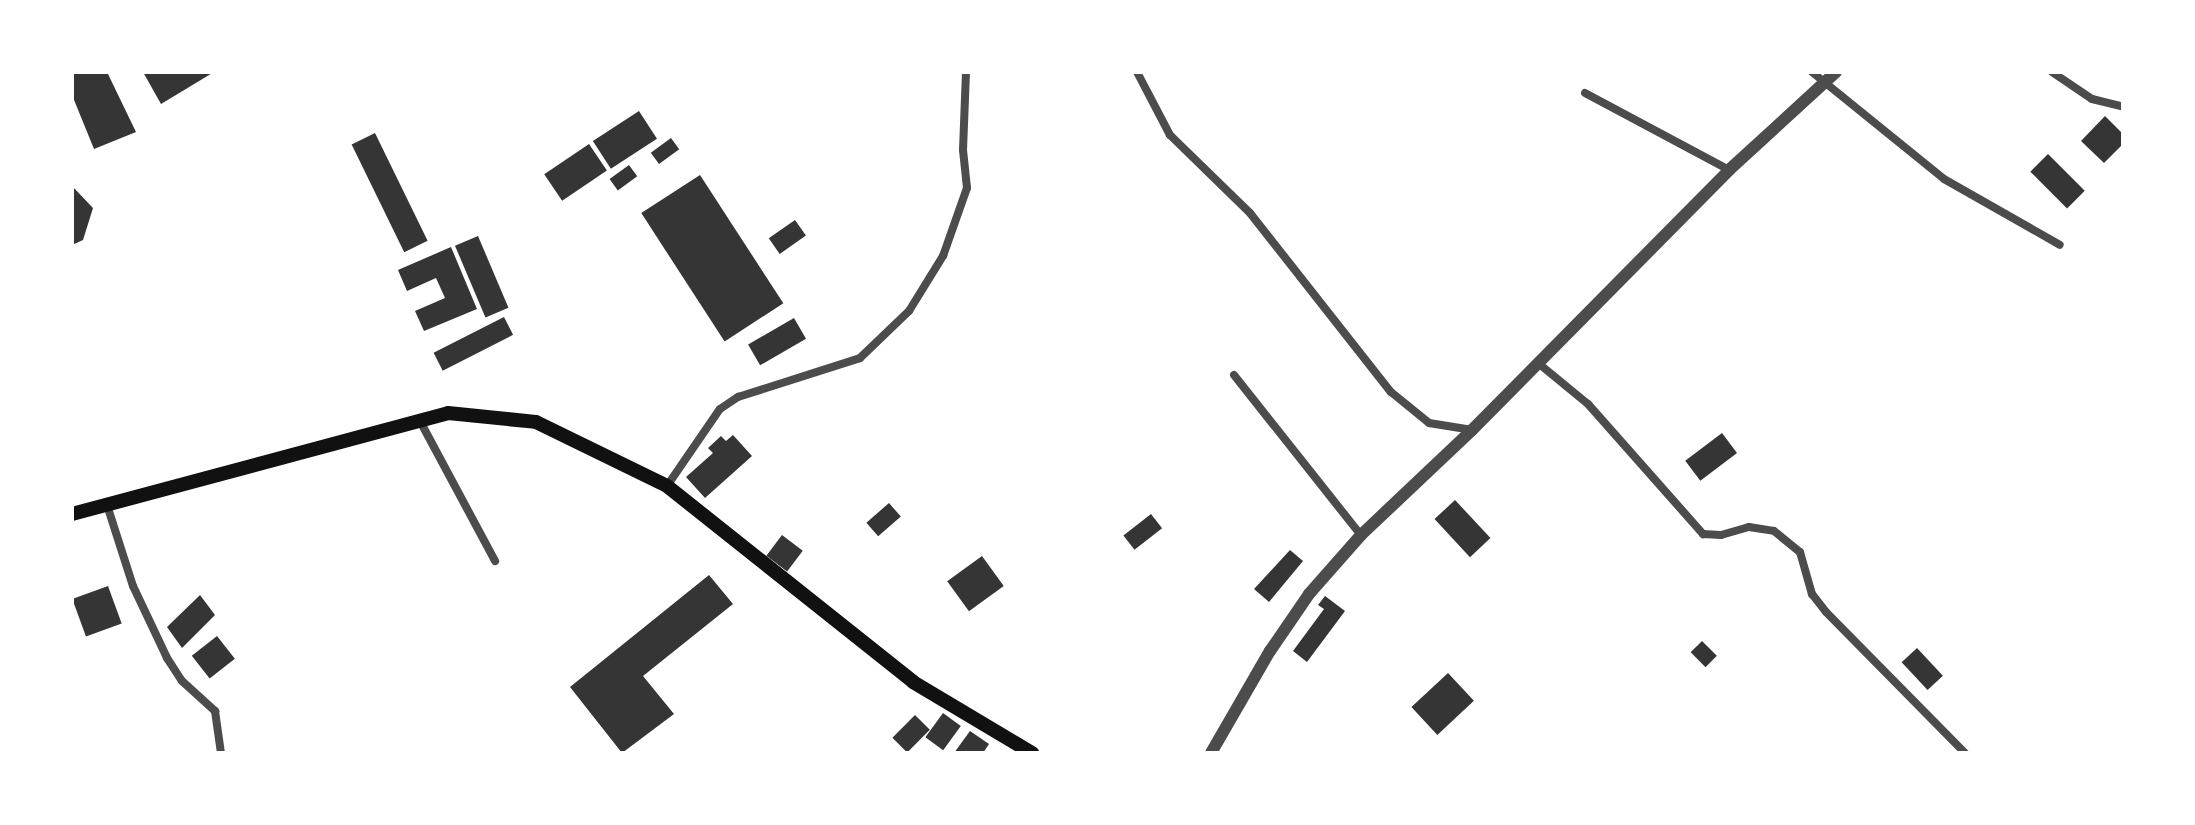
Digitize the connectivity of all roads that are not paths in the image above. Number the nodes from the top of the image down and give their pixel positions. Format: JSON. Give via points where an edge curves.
{"nodes":[{"id":1,"x":966,"y":72,"type":"edge"},
{"id":2,"x":1137,"y":72,"type":"edge"},
{"id":3,"x":1812,"y":72,"type":"edge"},
{"id":4,"x":1836,"y":72,"type":"edge"},
{"id":5,"x":2052,"y":72,"type":"edge"},
{"id":6,"x":1823,"y":83,"type":"junction"},
{"id":7,"x":1585,"y":93,"type":"dead end"},
{"id":8,"x":2123,"y":107,"type":"edge"},
{"id":9,"x":1729,"y":170,"type":"junction"},
{"id":10,"x":2060,"y":245,"type":"dead end"},
{"id":11,"x":1538,"y":363,"type":"junction"},
{"id":12,"x":1234,"y":375,"type":"dead end"},
{"id":13,"x":420,"y":421,"type":"junction"},
{"id":14,"x":1472,"y":430,"type":"junction"},
{"id":15,"x":667,"y":486,"type":"junction"},
{"id":16,"x":107,"y":505,"type":"junction"},
{"id":17,"x":72,"y":514,"type":"edge"},
{"id":18,"x":1361,"y":535,"type":"junction"},
{"id":19,"x":495,"y":561,"type":"dead end"},
{"id":20,"x":221,"y":753,"type":"edge"},
{"id":21,"x":1032,"y":753,"type":"edge"},
{"id":22,"x":1211,"y":753,"type":"edge"},
{"id":23,"x":1965,"y":753,"type":"edge"}],
"edges":[{"from":1,"to":15,"type":"street","via":[[967,188],[943,256],[909,311],[860,358],[738,397],[720,409]]},
{"from":2,"to":14,"type":"street","via":[[1170,135],[1250,213],[1391,392],[1429,423]]},
{"from":3,"to":6,"type":"street"},
{"from":4,"to":6,"type":"street"},
{"from":5,"to":8,"type":"street","via":[[2092,99]]},
{"from":6,"to":9,"type":"street"},
{"from":6,"to":10,"type":"street","via":[[1944,179]]},
{"from":7,"to":9,"type":"street"},
{"from":9,"to":11,"type":"street"},
{"from":11,"to":14,"type":"street"},
{"from":11,"to":23,"type":"street","via":[[1588,404],[1703,534],[1749,527],[1774,531],[1800,552],[1812,594],[1826,612]]},
{"from":12,"to":18,"type":"street"},
{"from":13,"to":15,"type":"main road","via":[[448,413],[536,422]]},
{"from":13,"to":16,"type":"main road"},
{"from":13,"to":19,"type":"street"},
{"from":14,"to":18,"type":"street"},
{"from":15,"to":21,"type":"main road","via":[[913,682]]},
{"from":16,"to":17,"type":"main road"},
{"from":16,"to":20,"type":"street","via":[[133,586],[167,658],[182,681],[215,711]]},
{"from":18,"to":22,"type":"street","via":[[1294,617]]}]}
